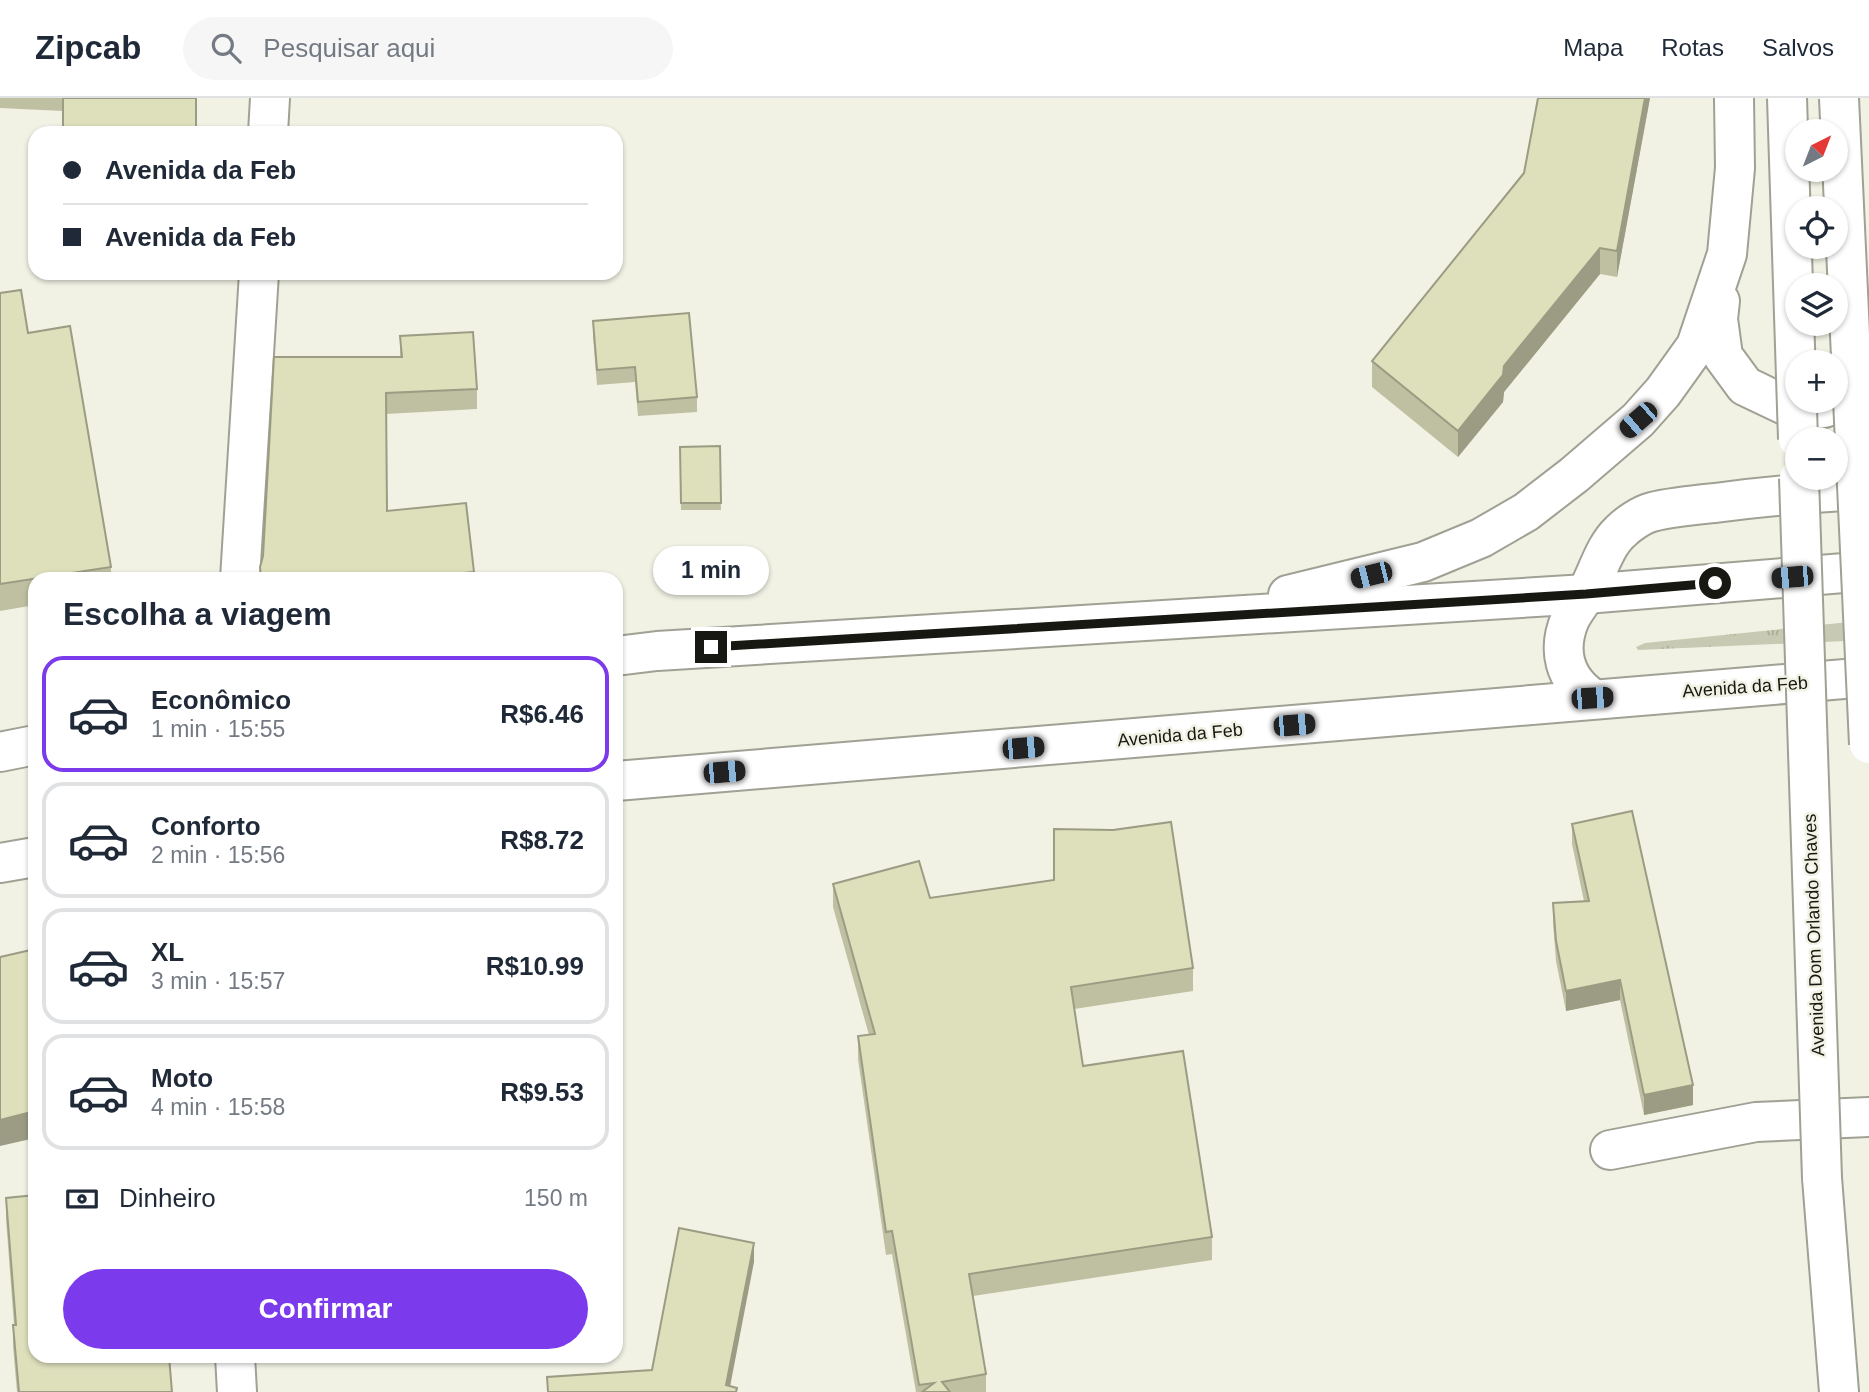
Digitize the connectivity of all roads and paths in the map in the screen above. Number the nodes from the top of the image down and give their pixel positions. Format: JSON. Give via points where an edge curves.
{"nodes":[{"id":1,"x":270,"y":98,"type":"edge"},
{"id":2,"x":1734,"y":98,"type":"edge"},
{"id":3,"x":1787,"y":98,"type":"edge"},
{"id":4,"x":1839,"y":98,"type":"edge"},
{"id":5,"x":268,"y":126,"type":"edge"},
{"id":6,"x":1727,"y":254,"type":"junction"},
{"id":7,"x":259,"y":280,"type":"edge"},
{"id":8,"x":1869,"y":387,"type":"edge"},
{"id":9,"x":1798,"y":427,"type":"edge"},
{"id":10,"x":1799,"y":490,"type":"edge"},
{"id":11,"x":1869,"y":490,"type":"edge"},
{"id":12,"x":1869,"y":571,"type":"edge"},
{"id":13,"x":240,"y":572,"type":"edge"},
{"id":14,"x":1586,"y":594,"type":"junction"},
{"id":15,"x":1187,"y":619,"type":"junction"},
{"id":16,"x":623,"y":655,"type":"edge"},
{"id":17,"x":1869,"y":677,"type":"edge"},
{"id":18,"x":1592,"y":698,"type":"junction"},
{"id":19,"x":1869,"y":744,"type":"edge"},
{"id":20,"x":28,"y":746,"type":"edge"},
{"id":21,"x":0,"y":752,"type":"edge"},
{"id":22,"x":623,"y":780,"type":"edge"},
{"id":23,"x":28,"y":858,"type":"edge"},
{"id":24,"x":0,"y":863,"type":"edge"},
{"id":25,"x":1869,"y":1117,"type":"edge"},
{"id":26,"x":1610,"y":1150,"type":"dead end"},
{"id":27,"x":235,"y":1363,"type":"edge"},
{"id":28,"x":237,"y":1392,"type":"edge"},
{"id":29,"x":1839,"y":1392,"type":"edge"}],
"edges":[{"from":1,"to":5,"type":"main road"},
{"from":2,"to":6,"type":"main road","via":[[1735,168]]},
{"from":3,"to":9,"type":"main road","bridge":true},
{"from":4,"to":19,"type":"main road","bridge":true},
{"from":6,"to":8,"type":"main road","via":[[1718,319],[1723,356],[1745,386],[1793,409],[1824,408]]},
{"from":6,"to":15,"type":"main road","via":[[1696,346],[1663,392],[1638,420],[1526,512],[1481,538],[1423,562]]},
{"from":7,"to":13,"type":"main road"},
{"from":10,"to":29,"type":"main road","name":"Avenida Dom Orlando Chaves","bridge":true,"via":[[1822,1178]]},
{"from":11,"to":14,"type":"main road","via":[[1759,497],[1649,513],[1619,533]]},
{"from":12,"to":14,"type":"main road"},
{"from":14,"to":15,"type":"main road"},
{"from":14,"to":18,"type":"main road","via":[[1562,645],[1574,683]]},
{"from":15,"to":16,"type":"main road"},
{"from":17,"to":18,"type":"main road","name":"Avenida da Feb"},
{"from":18,"to":22,"type":"main road","name":"Avenida da Feb"},
{"from":20,"to":21,"type":"main road"},
{"from":23,"to":24,"type":"main road"},
{"from":25,"to":26,"type":"main road","via":[[1756,1122]]},
{"from":27,"to":28,"type":"main road"}]}
